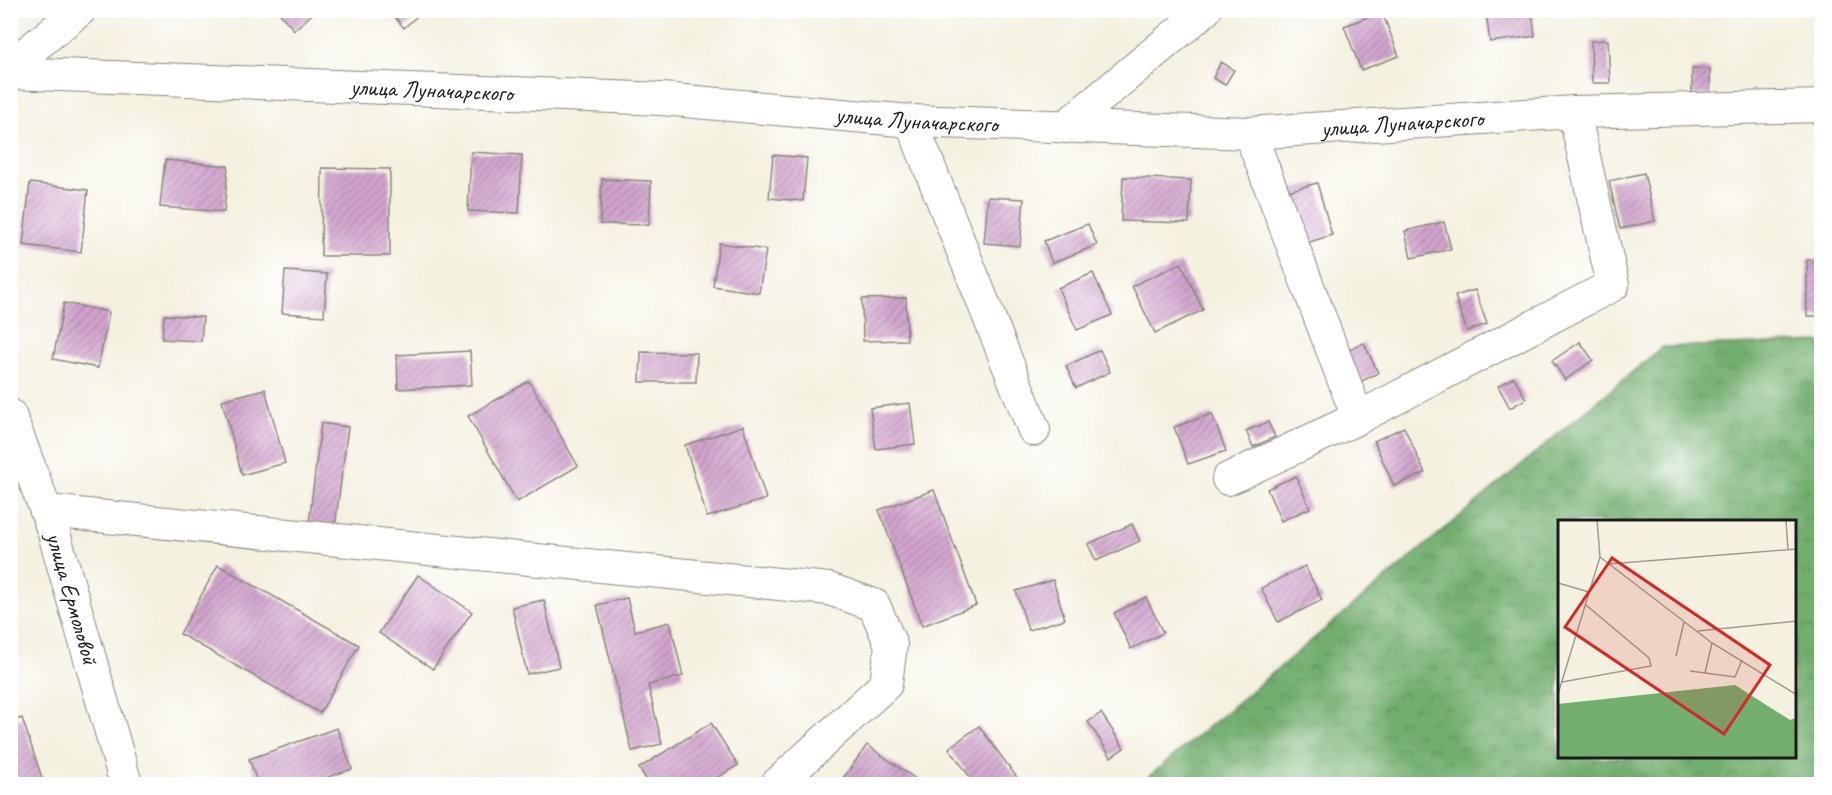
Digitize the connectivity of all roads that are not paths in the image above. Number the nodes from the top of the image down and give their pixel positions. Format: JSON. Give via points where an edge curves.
{"nodes":[{"id":1,"x":80,"y":10,"type":"edge"},
{"id":2,"x":1205,"y":10,"type":"edge"},
{"id":3,"x":10,"y":66,"type":"edge"},
{"id":4,"x":10,"y":73,"type":"edge"},
{"id":5,"x":1821,"y":106,"type":"edge"},
{"id":6,"x":1574,"y":112,"type":"junction"},
{"id":7,"x":911,"y":121,"type":"junction"},
{"id":8,"x":1065,"y":127,"type":"junction"},
{"id":9,"x":1250,"y":133,"type":"junction"},
{"id":10,"x":10,"y":416,"type":"edge"},
{"id":11,"x":1358,"y":418,"type":"junction"},
{"id":12,"x":1034,"y":430,"type":"dead end"},
{"id":13,"x":1228,"y":479,"type":"dead end"},
{"id":14,"x":46,"y":511,"type":"junction"},
{"id":15,"x":126,"y":784,"type":"edge"},
{"id":16,"x":777,"y":784,"type":"edge"}],
"edges":[{"from":1,"to":3,"type":"street"},
{"from":2,"to":8,"type":"street"},
{"from":4,"to":7,"type":"street","name":"улица Луначарского","via":[[663,99]]},
{"from":5,"to":6,"type":"street","name":"улица Луначарского"},
{"from":6,"to":9,"type":"street","name":"улица Луначарского"},
{"from":6,"to":11,"type":"street","via":[[1613,285]]},
{"from":7,"to":8,"type":"street","name":"улица Луначарского"},
{"from":7,"to":12,"type":"street"},
{"from":8,"to":9,"type":"street","name":"улица Луначарского"},
{"from":9,"to":11,"type":"street"},
{"from":10,"to":14,"type":"street","name":"улица Ермоловой"},
{"from":11,"to":13,"type":"street"},
{"from":14,"to":15,"type":"street","name":"улица Ермоловой"},
{"from":14,"to":16,"type":"street","via":[[829,589],[874,605],[891,645],[886,684]]}]}
